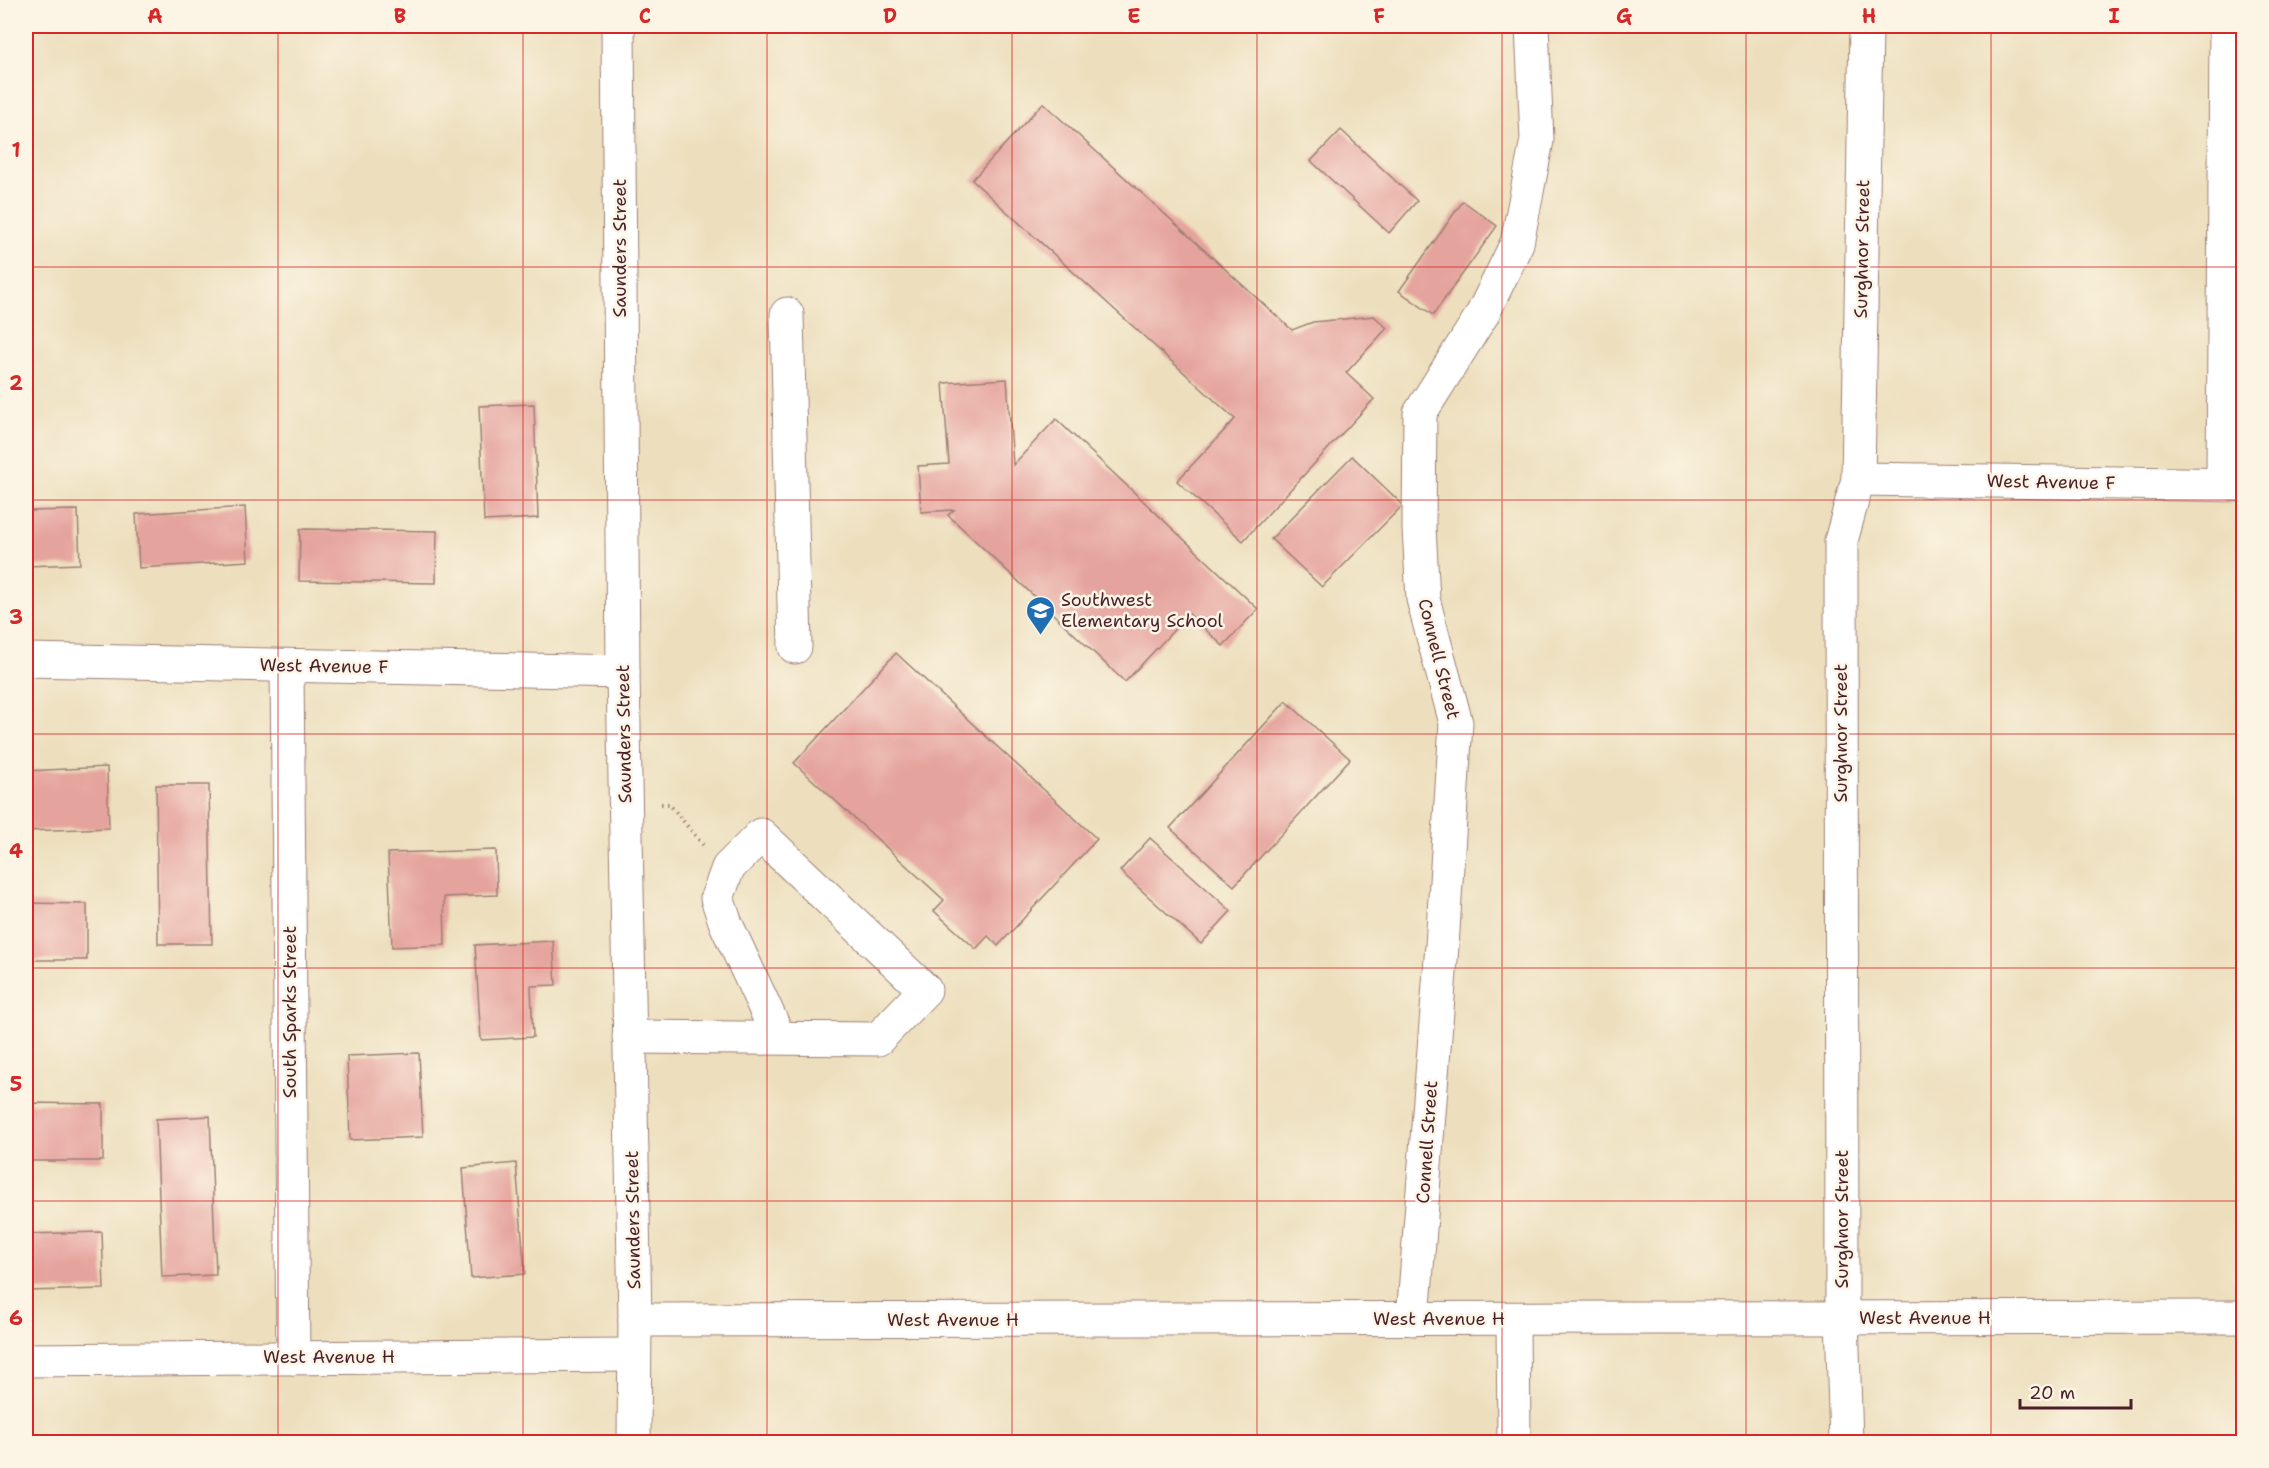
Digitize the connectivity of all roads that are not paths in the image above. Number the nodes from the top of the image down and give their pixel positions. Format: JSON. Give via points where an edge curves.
{"nodes":[{"id":1,"x":618,"y":26,"type":"edge"},
{"id":2,"x":1532,"y":26,"type":"edge"},
{"id":3,"x":1866,"y":26,"type":"edge"},
{"id":4,"x":2226,"y":26,"type":"edge"},
{"id":5,"x":787,"y":314,"type":"dead end"},
{"id":6,"x":1858,"y":479,"type":"junction"},
{"id":7,"x":2233,"y":484,"type":"edge"},
{"id":8,"x":795,"y":647,"type":"dead end"},
{"id":9,"x":26,"y":660,"type":"edge"},
{"id":10,"x":287,"y":666,"type":"junction"},
{"id":11,"x":623,"y":672,"type":"junction"},
{"id":12,"x":629,"y":1037,"type":"junction"},
{"id":13,"x":779,"y":1038,"type":"junction"},
{"id":14,"x":2244,"y":1317,"type":"edge"},
{"id":15,"x":1842,"y":1318,"type":"junction"},
{"id":16,"x":1413,"y":1319,"type":"junction"},
{"id":17,"x":1513,"y":1319,"type":"junction"},
{"id":18,"x":635,"y":1320,"type":"junction"},
{"id":19,"x":633,"y":1355,"type":"junction"},
{"id":20,"x":292,"y":1358,"type":"junction"},
{"id":21,"x":26,"y":1360,"type":"edge"},
{"id":22,"x":634,"y":1443,"type":"edge"},
{"id":23,"x":1514,"y":1443,"type":"edge"},
{"id":24,"x":1846,"y":1443,"type":"edge"}],
"edges":[{"from":1,"to":11,"type":"street","name":"Saunders Street"},
{"from":2,"to":16,"type":"street","name":"Connell Street","via":[[1536,140],[1517,243],[1482,315],[1420,413],[1423,599],[1456,723]]},
{"from":3,"to":6,"type":"street","name":"Surghnor Street"},
{"from":4,"to":7,"type":"street"},
{"from":5,"to":8,"type":"street"},
{"from":6,"to":7,"type":"street","name":"West Avenue F"},
{"from":6,"to":15,"type":"street","name":"Surghnor Street","via":[[1841,541]]},
{"from":9,"to":10,"type":"street","name":"West Avenue F"},
{"from":10,"to":11,"type":"street","name":"West Avenue F"},
{"from":10,"to":20,"type":"street","name":"South Sparks Street"},
{"from":11,"to":12,"type":"street","name":"Saunders Street"},
{"from":12,"to":13,"type":"street"},
{"from":12,"to":18,"type":"street","name":"Saunders Street"},
{"from":13,"to":13,"type":"street","via":[[878,1039],[925,990],[761,835],[728,868],[717,898]]},
{"from":14,"to":15,"type":"street","name":"West Avenue H"},
{"from":15,"to":17,"type":"street","name":"West Avenue H"},
{"from":15,"to":24,"type":"street","name":"Surghnor Street"},
{"from":16,"to":17,"type":"street","name":"West Avenue H"},
{"from":16,"to":18,"type":"street","name":"West Avenue H"},
{"from":17,"to":23,"type":"street"},
{"from":18,"to":19,"type":"street","name":"Saunders Street"},
{"from":19,"to":20,"type":"street","name":"West Avenue H"},
{"from":19,"to":22,"type":"street","name":"Saunders Street"},
{"from":20,"to":21,"type":"street","name":"West Avenue H"}]}
